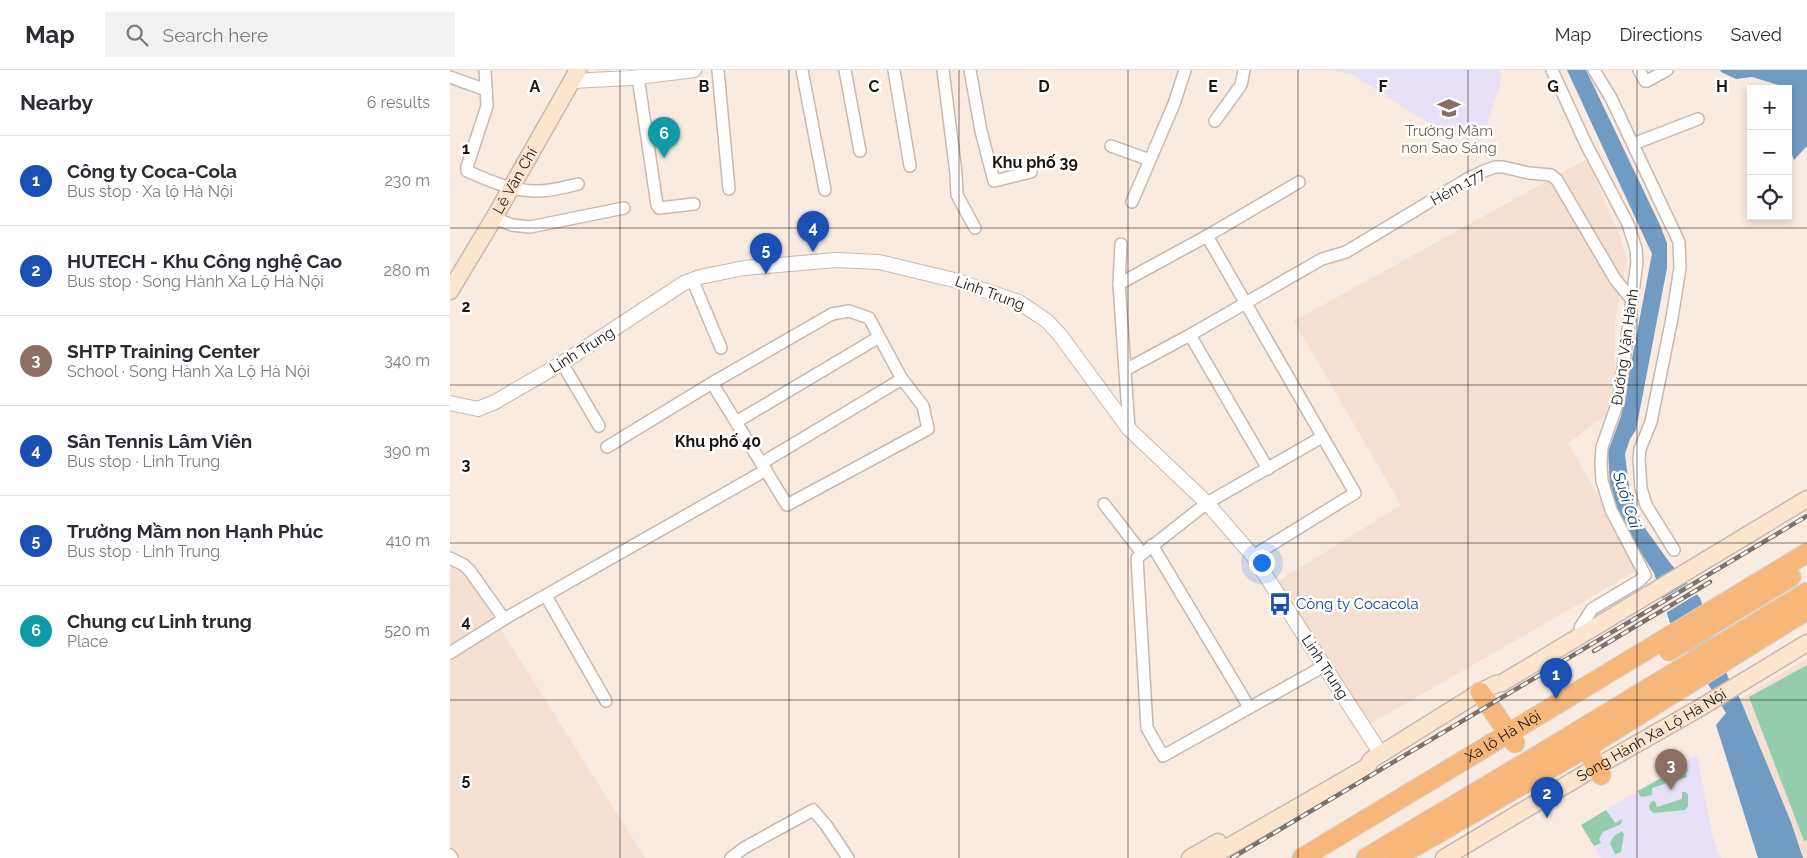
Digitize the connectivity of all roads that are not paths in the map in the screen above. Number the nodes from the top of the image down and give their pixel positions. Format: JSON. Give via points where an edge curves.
{"nodes":[{"id":1,"x":485,"y":70,"type":"edge"},
{"id":2,"x":694,"y":70,"type":"edge"},
{"id":3,"x":718,"y":70,"type":"edge"},
{"id":4,"x":802,"y":70,"type":"edge"},
{"id":5,"x":845,"y":70,"type":"edge"},
{"id":6,"x":894,"y":70,"type":"edge"},
{"id":7,"x":943,"y":70,"type":"edge"},
{"id":8,"x":970,"y":70,"type":"edge"},
{"id":9,"x":1185,"y":70,"type":"edge"},
{"id":10,"x":1244,"y":70,"type":"edge"},
{"id":11,"x":1552,"y":70,"type":"edge"},
{"id":12,"x":1594,"y":70,"type":"edge"},
{"id":13,"x":1639,"y":70,"type":"edge"},
{"id":14,"x":1667,"y":70,"type":"edge"},
{"id":15,"x":575,"y":75,"type":"edge"},
{"id":16,"x":450,"y":77,"type":"edge"},
{"id":17,"x":638,"y":77,"type":"junction"},
{"id":18,"x":486,"y":90,"type":"junction"},
{"id":19,"x":1698,"y":119,"type":"dead end"},
{"id":20,"x":1215,"y":121,"type":"dead end"},
{"id":21,"x":1633,"y":144,"type":"junction"},
{"id":22,"x":1111,"y":146,"type":"dead end"},
{"id":23,"x":860,"y":151,"type":"dead end"},
{"id":24,"x":1150,"y":160,"type":"junction"},
{"id":25,"x":910,"y":166,"type":"dead end"},
{"id":26,"x":1030,"y":172,"type":"dead end"},
{"id":27,"x":1299,"y":182,"type":"dead end"},
{"id":28,"x":578,"y":184,"type":"dead end"},
{"id":29,"x":511,"y":188,"type":"junction"},
{"id":30,"x":729,"y":190,"type":"dead end"},
{"id":31,"x":825,"y":190,"type":"dead end"},
{"id":32,"x":1132,"y":202,"type":"dead end"},
{"id":33,"x":694,"y":204,"type":"dead end"},
{"id":34,"x":624,"y":208,"type":"dead end"},
{"id":35,"x":494,"y":218,"type":"junction"},
{"id":36,"x":975,"y":228,"type":"dead end"},
{"id":37,"x":1207,"y":236,"type":"junction"},
{"id":38,"x":1121,"y":244,"type":"dead end"},
{"id":39,"x":692,"y":279,"type":"junction"},
{"id":40,"x":1119,"y":284,"type":"junction"},
{"id":41,"x":450,"y":291,"type":"edge"},
{"id":42,"x":1632,"y":300,"type":"junction"},
{"id":43,"x":1246,"y":304,"type":"junction"},
{"id":44,"x":1190,"y":335,"type":"junction"},
{"id":45,"x":879,"y":337,"type":"junction"},
{"id":46,"x":721,"y":348,"type":"dead end"},
{"id":47,"x":562,"y":363,"type":"junction"},
{"id":48,"x":1125,"y":370,"type":"junction"},
{"id":49,"x":902,"y":379,"type":"junction"},
{"id":50,"x":712,"y":383,"type":"junction"},
{"id":51,"x":450,"y":403,"type":"edge"},
{"id":52,"x":736,"y":422,"type":"junction"},
{"id":53,"x":599,"y":426,"type":"dead end"},
{"id":54,"x":1129,"y":429,"type":"junction"},
{"id":55,"x":1322,"y":437,"type":"junction"},
{"id":56,"x":607,"y":447,"type":"dead end"},
{"id":57,"x":764,"y":466,"type":"junction"},
{"id":58,"x":1268,"y":469,"type":"junction"},
{"id":59,"x":1807,"y":492,"type":"edge"},
{"id":60,"x":1807,"y":499,"type":"edge"},
{"id":61,"x":1207,"y":503,"type":"junction"},
{"id":62,"x":1104,"y":504,"type":"dead end"},
{"id":63,"x":1152,"y":545,"type":"junction"},
{"id":64,"x":1720,"y":548,"type":"junction"},
{"id":65,"x":1674,"y":550,"type":"dead end"},
{"id":66,"x":1142,"y":553,"type":"junction"},
{"id":67,"x":1807,"y":553,"type":"edge"},
{"id":68,"x":1253,"y":556,"type":"junction"},
{"id":69,"x":450,"y":558,"type":"edge"},
{"id":70,"x":1807,"y":567,"type":"edge"},
{"id":71,"x":1757,"y":591,"type":"junction"},
{"id":72,"x":1807,"y":592,"type":"edge"},
{"id":73,"x":546,"y":596,"type":"junction"},
{"id":74,"x":1635,"y":599,"type":"junction"},
{"id":75,"x":1807,"y":610,"type":"edge"},
{"id":76,"x":504,"y":619,"type":"junction"},
{"id":77,"x":1775,"y":621,"type":"junction"},
{"id":78,"x":1580,"y":628,"type":"junction"},
{"id":79,"x":1802,"y":651,"type":"edge"},
{"id":80,"x":450,"y":653,"type":"edge"},
{"id":81,"x":1324,"y":666,"type":"junction"},
{"id":82,"x":1671,"y":685,"type":"junction"},
{"id":83,"x":1488,"y":688,"type":"junction"},
{"id":84,"x":606,"y":701,"type":"dead end"},
{"id":85,"x":1249,"y":707,"type":"junction"},
{"id":86,"x":1512,"y":738,"type":"junction"},
{"id":87,"x":1586,"y":748,"type":"junction"},
{"id":88,"x":1376,"y":757,"type":"junction"},
{"id":89,"x":1599,"y":771,"type":"junction"},
{"id":90,"x":731,"y":858,"type":"edge"},
{"id":91,"x":848,"y":858,"type":"edge"},
{"id":92,"x":1190,"y":858,"type":"edge"},
{"id":93,"x":1209,"y":858,"type":"edge"},
{"id":94,"x":1302,"y":858,"type":"edge"},
{"id":95,"x":1323,"y":858,"type":"edge"},
{"id":96,"x":1366,"y":858,"type":"edge"},
{"id":97,"x":1395,"y":858,"type":"edge"},
{"id":98,"x":1444,"y":858,"type":"edge"},
{"id":99,"x":1460,"y":858,"type":"edge"}],
"edges":[{"from":1,"to":18,"type":"street"},
{"from":2,"to":17,"type":"street"},
{"from":3,"to":30,"type":"street"},
{"from":4,"to":31,"type":"street"},
{"from":5,"to":23,"type":"street"},
{"from":6,"to":25,"type":"street"},
{"from":7,"to":36,"type":"street","via":[[957,195]]},
{"from":8,"to":26,"type":"street","via":[[994,181]]},
{"from":9,"to":24,"type":"street"},
{"from":10,"to":20,"type":"street","via":[[1240,85]]},
{"from":11,"to":42,"type":"street","name":"Đường Vận Hành","via":[[1633,237],[1637,262]]},
{"from":12,"to":21,"type":"street"},
{"from":13,"to":14,"type":"street","via":[[1647,81]]},
{"from":15,"to":17,"type":"street"},
{"from":15,"to":29,"type":"main road","name":"Lê Văn Chí"},
{"from":16,"to":18,"type":"street"},
{"from":17,"to":33,"type":"street","via":[[657,205],[659,208]]},
{"from":18,"to":29,"type":"street","via":[[487,106],[466,169]]},
{"from":19,"to":21,"type":"street"},
{"from":21,"to":65,"type":"street","via":[[1675,231],[1680,253],[1672,318],[1639,459],[1646,506]]},
{"from":22,"to":24,"type":"street"},
{"from":24,"to":32,"type":"street"},
{"from":27,"to":37,"type":"street"},
{"from":28,"to":29,"type":"street","via":[[540,192]]},
{"from":29,"to":35,"type":"main road","name":"Lê Văn Chí"},
{"from":34,"to":35,"type":"street","via":[[530,227],[512,226]]},
{"from":35,"to":41,"type":"main road","name":"Lê Văn Chí"},
{"from":37,"to":40,"type":"street"},
{"from":37,"to":43,"type":"street"},
{"from":38,"to":40,"type":"street"},
{"from":39,"to":46,"type":"street"},
{"from":39,"to":47,"type":"street","name":"Linh Trung"},
{"from":39,"to":54,"type":"street","name":"Linh Trung","via":[[744,268],[858,260],[922,272],[1000,294],[1020,302],[1048,321]]},
{"from":40,"to":48,"type":"street"},
{"from":42,"to":43,"type":"street","name":"Hẻm 177","via":[[1615,279],[1558,180],[1551,175],[1503,166],[1469,178],[1346,252],[1319,261]]},
{"from":42,"to":78,"type":"street","name":"Đường Vận Hành","via":[[1619,399],[1602,447],[1601,463],[1602,481],[1611,510],[1645,575],[1592,609]]},
{"from":43,"to":44,"type":"street","name":"Hẻm 177"},
{"from":43,"to":55,"type":"street"},
{"from":44,"to":48,"type":"street","name":"Hẻm 177"},
{"from":44,"to":58,"type":"street"},
{"from":45,"to":49,"type":"street"},
{"from":45,"to":50,"type":"street","via":[[869,318],[849,311],[832,314]]},
{"from":45,"to":52,"type":"street"},
{"from":47,"to":51,"type":"street","name":"Linh Trung","via":[[478,409]]},
{"from":47,"to":53,"type":"street"},
{"from":48,"to":54,"type":"street"},
{"from":49,"to":57,"type":"street"},
{"from":49,"to":57,"type":"street","via":[[923,406],[928,429],[787,505]]},
{"from":50,"to":52,"type":"street"},
{"from":50,"to":56,"type":"street"},
{"from":52,"to":57,"type":"street"},
{"from":54,"to":61,"type":"street","name":"Linh Trung"},
{"from":55,"to":58,"type":"street"},
{"from":55,"to":68,"type":"street","via":[[1355,493]]},
{"from":57,"to":73,"type":"street"},
{"from":58,"to":61,"type":"street"},
{"from":59,"to":64,"type":"main road"},
{"from":60,"to":64,"type":"main road"},
{"from":61,"to":63,"type":"street"},
{"from":61,"to":68,"type":"street","name":"Linh Trung"},
{"from":62,"to":66,"type":"street"},
{"from":63,"to":66,"type":"street"},
{"from":63,"to":85,"type":"street"},
{"from":64,"to":74,"type":"main road"},
{"from":66,"to":85,"type":"street","via":[[1137,558],[1147,728],[1163,756]]},
{"from":67,"to":71,"type":"highway","name":"Xa lộ Hà Nội"},
{"from":68,"to":81,"type":"street","name":"Linh Trung"},
{"from":69,"to":76,"type":"street","via":[[470,571]]},
{"from":70,"to":71,"type":"highway","name":"Xa lộ Hà Nội"},
{"from":71,"to":86,"type":"highway","name":"Xa lộ Hà Nội"},
{"from":72,"to":77,"type":"highway"},
{"from":73,"to":76,"type":"street"},
{"from":73,"to":84,"type":"street"},
{"from":74,"to":78,"type":"main road"},
{"from":74,"to":83,"type":"main road","via":[[1502,683]]},
{"from":75,"to":77,"type":"highway"},
{"from":76,"to":80,"type":"street"},
{"from":77,"to":82,"type":"highway"},
{"from":78,"to":83,"type":"main road","via":[[1498,677]]},
{"from":79,"to":89,"type":"main road","name":"Song Hành Xa Lộ Hà Nội"},
{"from":81,"to":85,"type":"street"},
{"from":81,"to":88,"type":"street","name":"Linh Trung"},
{"from":82,"to":87,"type":"highway"},
{"from":82,"to":96,"type":"highway"},
{"from":83,"to":86,"type":"highway"},
{"from":83,"to":88,"type":"main road"},
{"from":86,"to":94,"type":"highway","name":"Xa lộ Hà Nội"},
{"from":86,"to":95,"type":"highway","name":"Xa lộ Hà Nội"},
{"from":87,"to":89,"type":"highway"},
{"from":87,"to":97,"type":"highway"},
{"from":88,"to":92,"type":"main road","via":[[1362,760]]},
{"from":88,"to":93,"type":"main road","via":[[1367,767]]},
{"from":89,"to":98,"type":"main road","name":"Song Hành Xa Lộ Hà Nội"},
{"from":89,"to":99,"type":"main road","name":"Song Hành Xa Lộ Hà Nội"},
{"from":90,"to":91,"type":"street","via":[[813,810]]}]}
